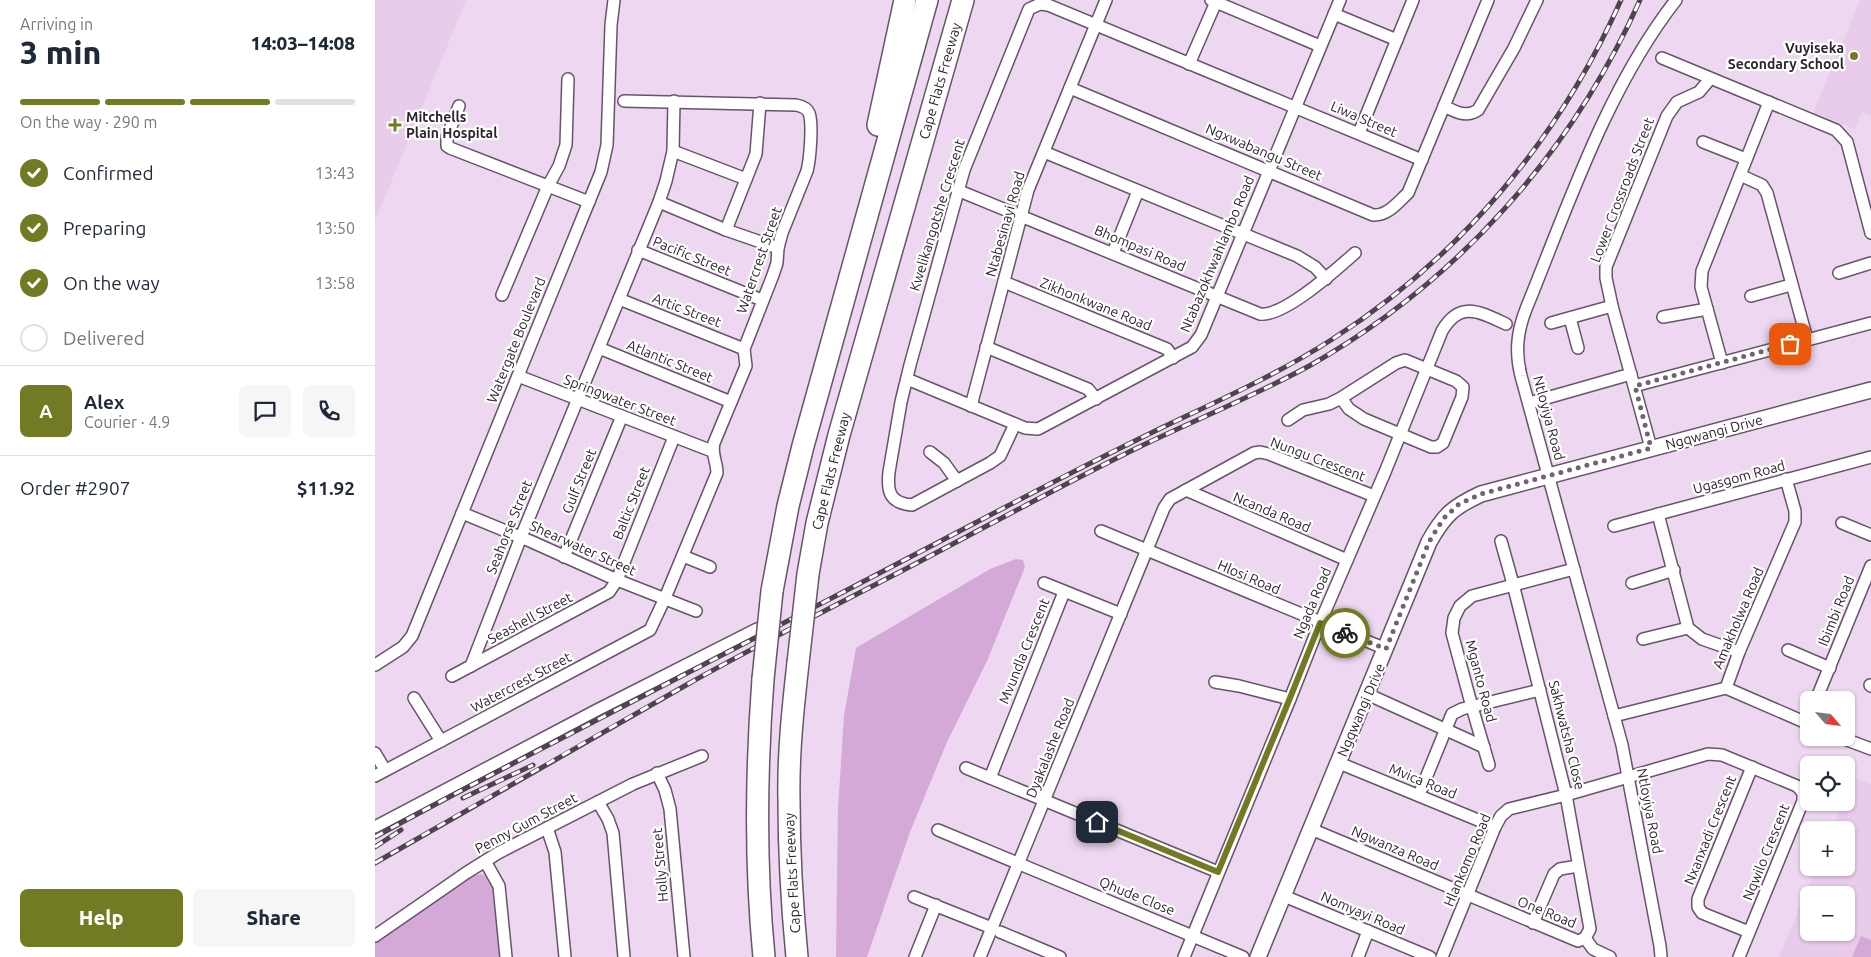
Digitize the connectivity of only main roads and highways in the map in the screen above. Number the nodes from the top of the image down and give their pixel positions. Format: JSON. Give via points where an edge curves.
{"nodes":[{"id":1,"x":905,"y":0,"type":"edge"},
{"id":2,"x":927,"y":0,"type":"edge"},
{"id":3,"x":963,"y":0,"type":"edge"},
{"id":4,"x":972,"y":0,"type":"edge"},
{"id":5,"x":948,"y":54,"type":"junction"},
{"id":6,"x":845,"y":292,"type":"junction"},
{"id":7,"x":764,"y":957,"type":"edge"},
{"id":8,"x":797,"y":957,"type":"edge"}],
"edges":[{"from":1,"to":6,"type":"highway","via":[[852,238]]},
{"from":2,"to":6,"type":"highway"},
{"from":3,"to":5,"type":"highway","name":"Cape Flats Freeway"},
{"from":4,"to":5,"type":"highway","via":[[957,41]]},
{"from":5,"to":8,"type":"highway","name":"Cape Flats Freeway","bridge":true,"via":[[839,435],[808,574],[791,727],[791,893]]},
{"from":6,"to":7,"type":"highway","bridge":true,"via":[[790,497],[772,591],[763,679],[757,811],[758,898]]}]}
